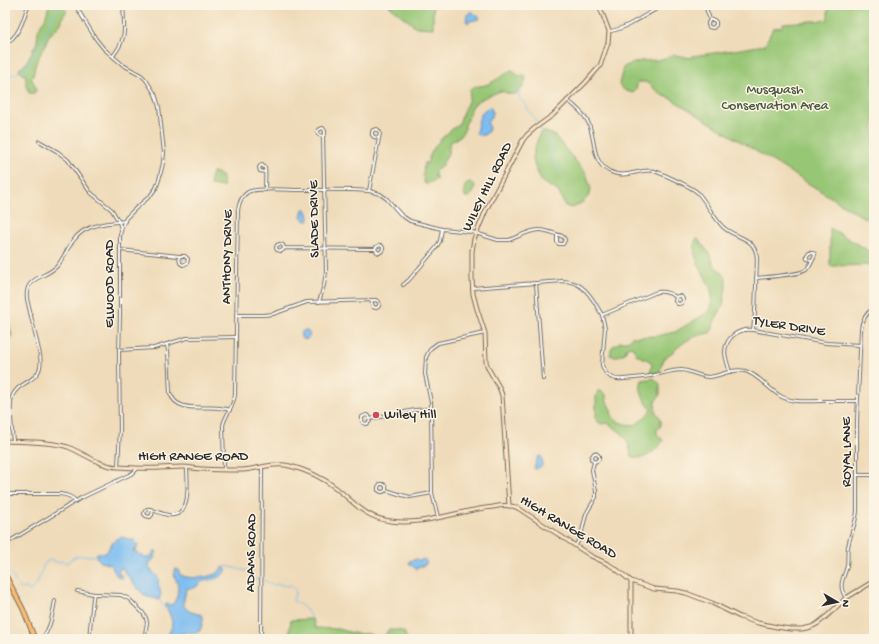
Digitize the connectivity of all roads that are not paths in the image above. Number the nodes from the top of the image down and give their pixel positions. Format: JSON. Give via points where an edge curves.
{"nodes":[{"id":1,"x":28,"y":5,"type":"edge"},
{"id":2,"x":75,"y":5,"type":"edge"},
{"id":3,"x":123,"y":5,"type":"edge"},
{"id":4,"x":599,"y":5,"type":"edge"},
{"id":5,"x":663,"y":5,"type":"edge"},
{"id":6,"x":705,"y":5,"type":"edge"},
{"id":7,"x":710,"y":20,"type":"junction"},
{"id":8,"x":609,"y":31,"type":"junction"},
{"id":9,"x":5,"y":43,"type":"edge"},
{"id":10,"x":113,"y":56,"type":"junction"},
{"id":11,"x":567,"y":100,"type":"junction"},
{"id":12,"x":323,"y":136,"type":"dead end"},
{"id":13,"x":379,"y":138,"type":"junction"},
{"id":14,"x":39,"y":142,"type":"dead end"},
{"id":15,"x":266,"y":172,"type":"dead end"},
{"id":16,"x":265,"y":190,"type":"junction"},
{"id":17,"x":324,"y":190,"type":"junction"},
{"id":18,"x":369,"y":191,"type":"junction"},
{"id":19,"x":125,"y":221,"type":"junction"},
{"id":20,"x":119,"y":222,"type":"junction"},
{"id":21,"x":442,"y":229,"type":"junction"},
{"id":22,"x":121,"y":230,"type":"junction"},
{"id":23,"x":477,"y":232,"type":"junction"},
{"id":24,"x":557,"y":235,"type":"junction"},
{"id":25,"x":284,"y":248,"type":"dead end"},
{"id":26,"x":325,"y":248,"type":"junction"},
{"id":27,"x":375,"y":249,"type":"dead end"},
{"id":28,"x":120,"y":250,"type":"junction"},
{"id":29,"x":179,"y":256,"type":"junction"},
{"id":30,"x":812,"y":260,"type":"junction"},
{"id":31,"x":756,"y":278,"type":"junction"},
{"id":32,"x":536,"y":283,"type":"junction"},
{"id":33,"x":403,"y":284,"type":"dead end"},
{"id":34,"x":472,"y":288,"type":"junction"},
{"id":35,"x":676,"y":297,"type":"junction"},
{"id":36,"x":371,"y":300,"type":"junction"},
{"id":37,"x":319,"y":302,"type":"junction"},
{"id":38,"x":874,"y":308,"type":"edge"},
{"id":39,"x":236,"y":315,"type":"junction"},
{"id":40,"x":602,"y":315,"type":"junction"},
{"id":41,"x":753,"y":330,"type":"junction"},
{"id":42,"x":485,"y":333,"type":"junction"},
{"id":43,"x":236,"y":337,"type":"junction"},
{"id":44,"x":167,"y":345,"type":"junction"},
{"id":45,"x":860,"y":345,"type":"junction"},
{"id":46,"x":119,"y":350,"type":"junction"},
{"id":47,"x":730,"y":372,"type":"junction"},
{"id":48,"x":543,"y":379,"type":"dead end"},
{"id":49,"x":857,"y":401,"type":"junction"},
{"id":50,"x":431,"y":409,"type":"junction"},
{"id":51,"x":230,"y":410,"type":"junction"},
{"id":52,"x":370,"y":419,"type":"junction"},
{"id":53,"x":5,"y":441,"type":"edge"},
{"id":54,"x":13,"y":441,"type":"junction"},
{"id":55,"x":594,"y":462,"type":"junction"},
{"id":56,"x":118,"y":467,"type":"junction"},
{"id":57,"x":187,"y":467,"type":"junction"},
{"id":58,"x":262,"y":467,"type":"junction"},
{"id":59,"x":138,"y":468,"type":"junction"},
{"id":60,"x":224,"y":470,"type":"junction"},
{"id":61,"x":857,"y":475,"type":"junction"},
{"id":62,"x":874,"y":475,"type":"edge"},
{"id":63,"x":386,"y":490,"type":"junction"},
{"id":64,"x":432,"y":493,"type":"junction"},
{"id":65,"x":5,"y":494,"type":"edge"},
{"id":66,"x":76,"y":501,"type":"junction"},
{"id":67,"x":508,"y":506,"type":"junction"},
{"id":68,"x":153,"y":510,"type":"junction"},
{"id":69,"x":438,"y":517,"type":"junction"},
{"id":70,"x":5,"y":544,"type":"edge"},
{"id":71,"x":576,"y":545,"type":"junction"},
{"id":72,"x":5,"y":574,"type":"edge"},
{"id":73,"x":631,"y":581,"type":"junction"},
{"id":74,"x":874,"y":581,"type":"edge"},
{"id":75,"x":77,"y":591,"type":"dead end"},
{"id":76,"x":94,"y":594,"type":"junction"},
{"id":77,"x":846,"y":598,"type":"junction"},
{"id":78,"x":55,"y":601,"type":"dead end"},
{"id":79,"x":35,"y":639,"type":"edge"},
{"id":80,"x":42,"y":639,"type":"edge"},
{"id":81,"x":89,"y":639,"type":"edge"},
{"id":82,"x":144,"y":639,"type":"edge"},
{"id":83,"x":262,"y":639,"type":"edge"},
{"id":84,"x":631,"y":639,"type":"edge"}],
"edges":[{"from":1,"to":9,"type":"street","via":[[16,35]]},
{"from":2,"to":10,"type":"street","name":"ELWOOD ROAD","via":[[100,44]]},
{"from":3,"to":10,"type":"street","via":[[124,34]]},
{"from":4,"to":8,"type":"street"},
{"from":5,"to":8,"type":"street","via":[[618,30]]},
{"from":6,"to":7,"type":"street"},
{"from":7,"to":7,"type":"street","via":[[708,25],[713,28],[716,22]]},
{"from":8,"to":11,"type":"street","name":"WILEY HILL ROAD","via":[[600,66]]},
{"from":10,"to":19,"type":"street","name":"ELWOOD ROAD","via":[[143,77],[151,87],[159,107],[164,146],[163,163],[156,188]]},
{"from":11,"to":23,"type":"street","name":"WILEY HILL ROAD","via":[[523,140]]},
{"from":11,"to":31,"type":"street","via":[[588,122],[597,158],[603,167],[618,174],[655,172],[695,190],[722,226],[753,246],[756,254]]},
{"from":12,"to":17,"type":"street","name":"SLADE DRIVE"},
{"from":13,"to":13,"type":"street","via":[[379,131],[373,130],[373,136]]},
{"from":13,"to":18,"type":"street"},
{"from":14,"to":20,"type":"street","via":[[68,160],[90,192],[112,210]]},
{"from":15,"to":16,"type":"street"},
{"from":16,"to":17,"type":"street","name":"ANTHONY DRIVE"},
{"from":16,"to":39,"type":"street","name":"ANTHONY DRIVE","via":[[248,192],[238,206]]},
{"from":17,"to":18,"type":"street","name":"ANTHONY DRIVE"},
{"from":17,"to":26,"type":"street","name":"SLADE DRIVE"},
{"from":18,"to":21,"type":"street","name":"ANTHONY DRIVE","via":[[387,199],[406,219]]},
{"from":19,"to":20,"type":"street"},
{"from":19,"to":22,"type":"street","name":"ELWOOD ROAD"},
{"from":20,"to":22,"type":"street"},
{"from":20,"to":54,"type":"street","via":[[98,224],[83,231],[56,268],[35,280],[26,292],[41,364],[37,374],[12,397]]},
{"from":21,"to":23,"type":"street","name":"ANTHONY DRIVE"},
{"from":21,"to":33,"type":"street","via":[[436,248],[410,280]]},
{"from":22,"to":28,"type":"street","name":"ELWOOD ROAD"},
{"from":23,"to":24,"type":"street","name":"ANTHONY DRIVE","via":[[502,241],[537,230]]},
{"from":23,"to":34,"type":"street","name":"WILEY HILL ROAD","via":[[472,252]]},
{"from":24,"to":24,"type":"street","name":"ANTHONY DRIVE","via":[[564,238],[563,244],[557,242]]},
{"from":25,"to":26,"type":"street"},
{"from":26,"to":27,"type":"street"},
{"from":26,"to":37,"type":"street","name":"SLADE DRIVE","via":[[325,277]]},
{"from":28,"to":29,"type":"street"},
{"from":28,"to":46,"type":"street","name":"ELWOOD ROAD"},
{"from":29,"to":29,"type":"street","via":[[184,256],[188,261],[180,263]]},
{"from":30,"to":30,"type":"street","via":[[815,256],[810,251],[806,256]]},
{"from":30,"to":31,"type":"street","via":[[809,267],[802,272]]},
{"from":31,"to":41,"type":"street"},
{"from":32,"to":34,"type":"street"},
{"from":32,"to":40,"type":"street","via":[[568,281],[578,284],[585,289]]},
{"from":32,"to":48,"type":"street"},
{"from":34,"to":42,"type":"street","name":"WILEY HILL ROAD"},
{"from":35,"to":35,"type":"street","via":[[676,302],[682,303],[682,297]]},
{"from":35,"to":40,"type":"street","via":[[666,292],[657,292]]},
{"from":36,"to":36,"type":"street","via":[[378,301],[379,307],[373,307]]},
{"from":36,"to":37,"type":"street"},
{"from":37,"to":39,"type":"street","via":[[302,303],[273,314]]},
{"from":38,"to":45,"type":"street","name":"ROYAL LANE","via":[[862,321]]},
{"from":39,"to":43,"type":"street","name":"ANTHONY DRIVE"},
{"from":40,"to":47,"type":"street","via":[[605,328],[602,365],[612,378],[629,379],[676,371],[687,371],[708,377]]},
{"from":41,"to":45,"type":"street","name":"TYLER DRIVE","via":[[826,343]]},
{"from":41,"to":47,"type":"street","name":"TYLER DRIVE","via":[[738,332],[728,341],[726,354]]},
{"from":42,"to":50,"type":"street","via":[[438,343],[429,349],[425,372]]},
{"from":42,"to":67,"type":"street","name":"WILEY HILL ROAD","via":[[486,362],[502,396]]},
{"from":43,"to":44,"type":"street","via":[[187,338]]},
{"from":43,"to":51,"type":"street","name":"ANTHONY DRIVE","via":[[235,396]]},
{"from":44,"to":46,"type":"street"},
{"from":44,"to":51,"type":"street","via":[[170,393],[174,400],[184,406],[219,407]]},
{"from":45,"to":49,"type":"street","name":"ROYAL LANE"},
{"from":46,"to":56,"type":"street","name":"ELWOOD ROAD"},
{"from":47,"to":49,"type":"street","via":[[748,372],[790,400]]},
{"from":49,"to":61,"type":"street","name":"ROYAL LANE"},
{"from":50,"to":52,"type":"street"},
{"from":50,"to":64,"type":"street"},
{"from":51,"to":60,"type":"street","name":"ANTHONY DRIVE","via":[[224,420],[223,429]]},
{"from":52,"to":52,"type":"street","via":[[366,415],[362,420],[367,424]]},
{"from":53,"to":54,"type":"street","name":"HIGH RANGE ROAD"},
{"from":54,"to":56,"type":"street","name":"HIGH RANGE ROAD","via":[[61,445]]},
{"from":55,"to":55,"type":"street","via":[[599,460],[597,454],[591,456]]},
{"from":55,"to":71,"type":"street","via":[[592,471],[596,497],[586,514]]},
{"from":56,"to":59,"type":"street","name":"HIGH RANGE ROAD"},
{"from":57,"to":59,"type":"street","name":"HIGH RANGE ROAD"},
{"from":57,"to":60,"type":"street","name":"HIGH RANGE ROAD"},
{"from":57,"to":68,"type":"street","via":[[187,500],[184,507],[178,513],[170,515]]},
{"from":58,"to":60,"type":"street","name":"HIGH RANGE ROAD"},
{"from":58,"to":69,"type":"street","name":"HIGH RANGE ROAD","via":[[286,465],[315,474],[361,510],[382,520],[415,522]]},
{"from":58,"to":83,"type":"street","name":"ADAMS ROAD"},
{"from":59,"to":66,"type":"street","via":[[131,474]]},
{"from":61,"to":62,"type":"street"},
{"from":61,"to":77,"type":"street","name":"ROYAL LANE","via":[[857,516],[841,583]]},
{"from":63,"to":63,"type":"street","via":[[378,491],[378,487],[384,484]]},
{"from":63,"to":64,"type":"street","via":[[410,497]]},
{"from":64,"to":69,"type":"street"},
{"from":65,"to":66,"type":"street","via":[[60,494]]},
{"from":66,"to":70,"type":"street"},
{"from":67,"to":69,"type":"street","name":"HIGH RANGE ROAD","via":[[482,508]]},
{"from":67,"to":71,"type":"street","name":"HIGH RANGE ROAD","via":[[521,509]]},
{"from":68,"to":68,"type":"street","via":[[147,509],[144,514],[150,517]]},
{"from":71,"to":73,"type":"street","name":"HIGH RANGE ROAD"},
{"from":72,"to":79,"type":"main road"},
{"from":73,"to":77,"type":"street","name":"HIGH RANGE ROAD","via":[[654,589],[686,593],[740,617],[783,629],[811,627]]},
{"from":73,"to":84,"type":"street"},
{"from":74,"to":77,"type":"street","name":"HIGH RANGE ROAD"},
{"from":75,"to":76,"type":"street"},
{"from":76,"to":81,"type":"street"},
{"from":76,"to":82,"type":"street","via":[[117,595],[129,599],[146,618]]},
{"from":78,"to":80,"type":"street","via":[[51,623]]}]}
